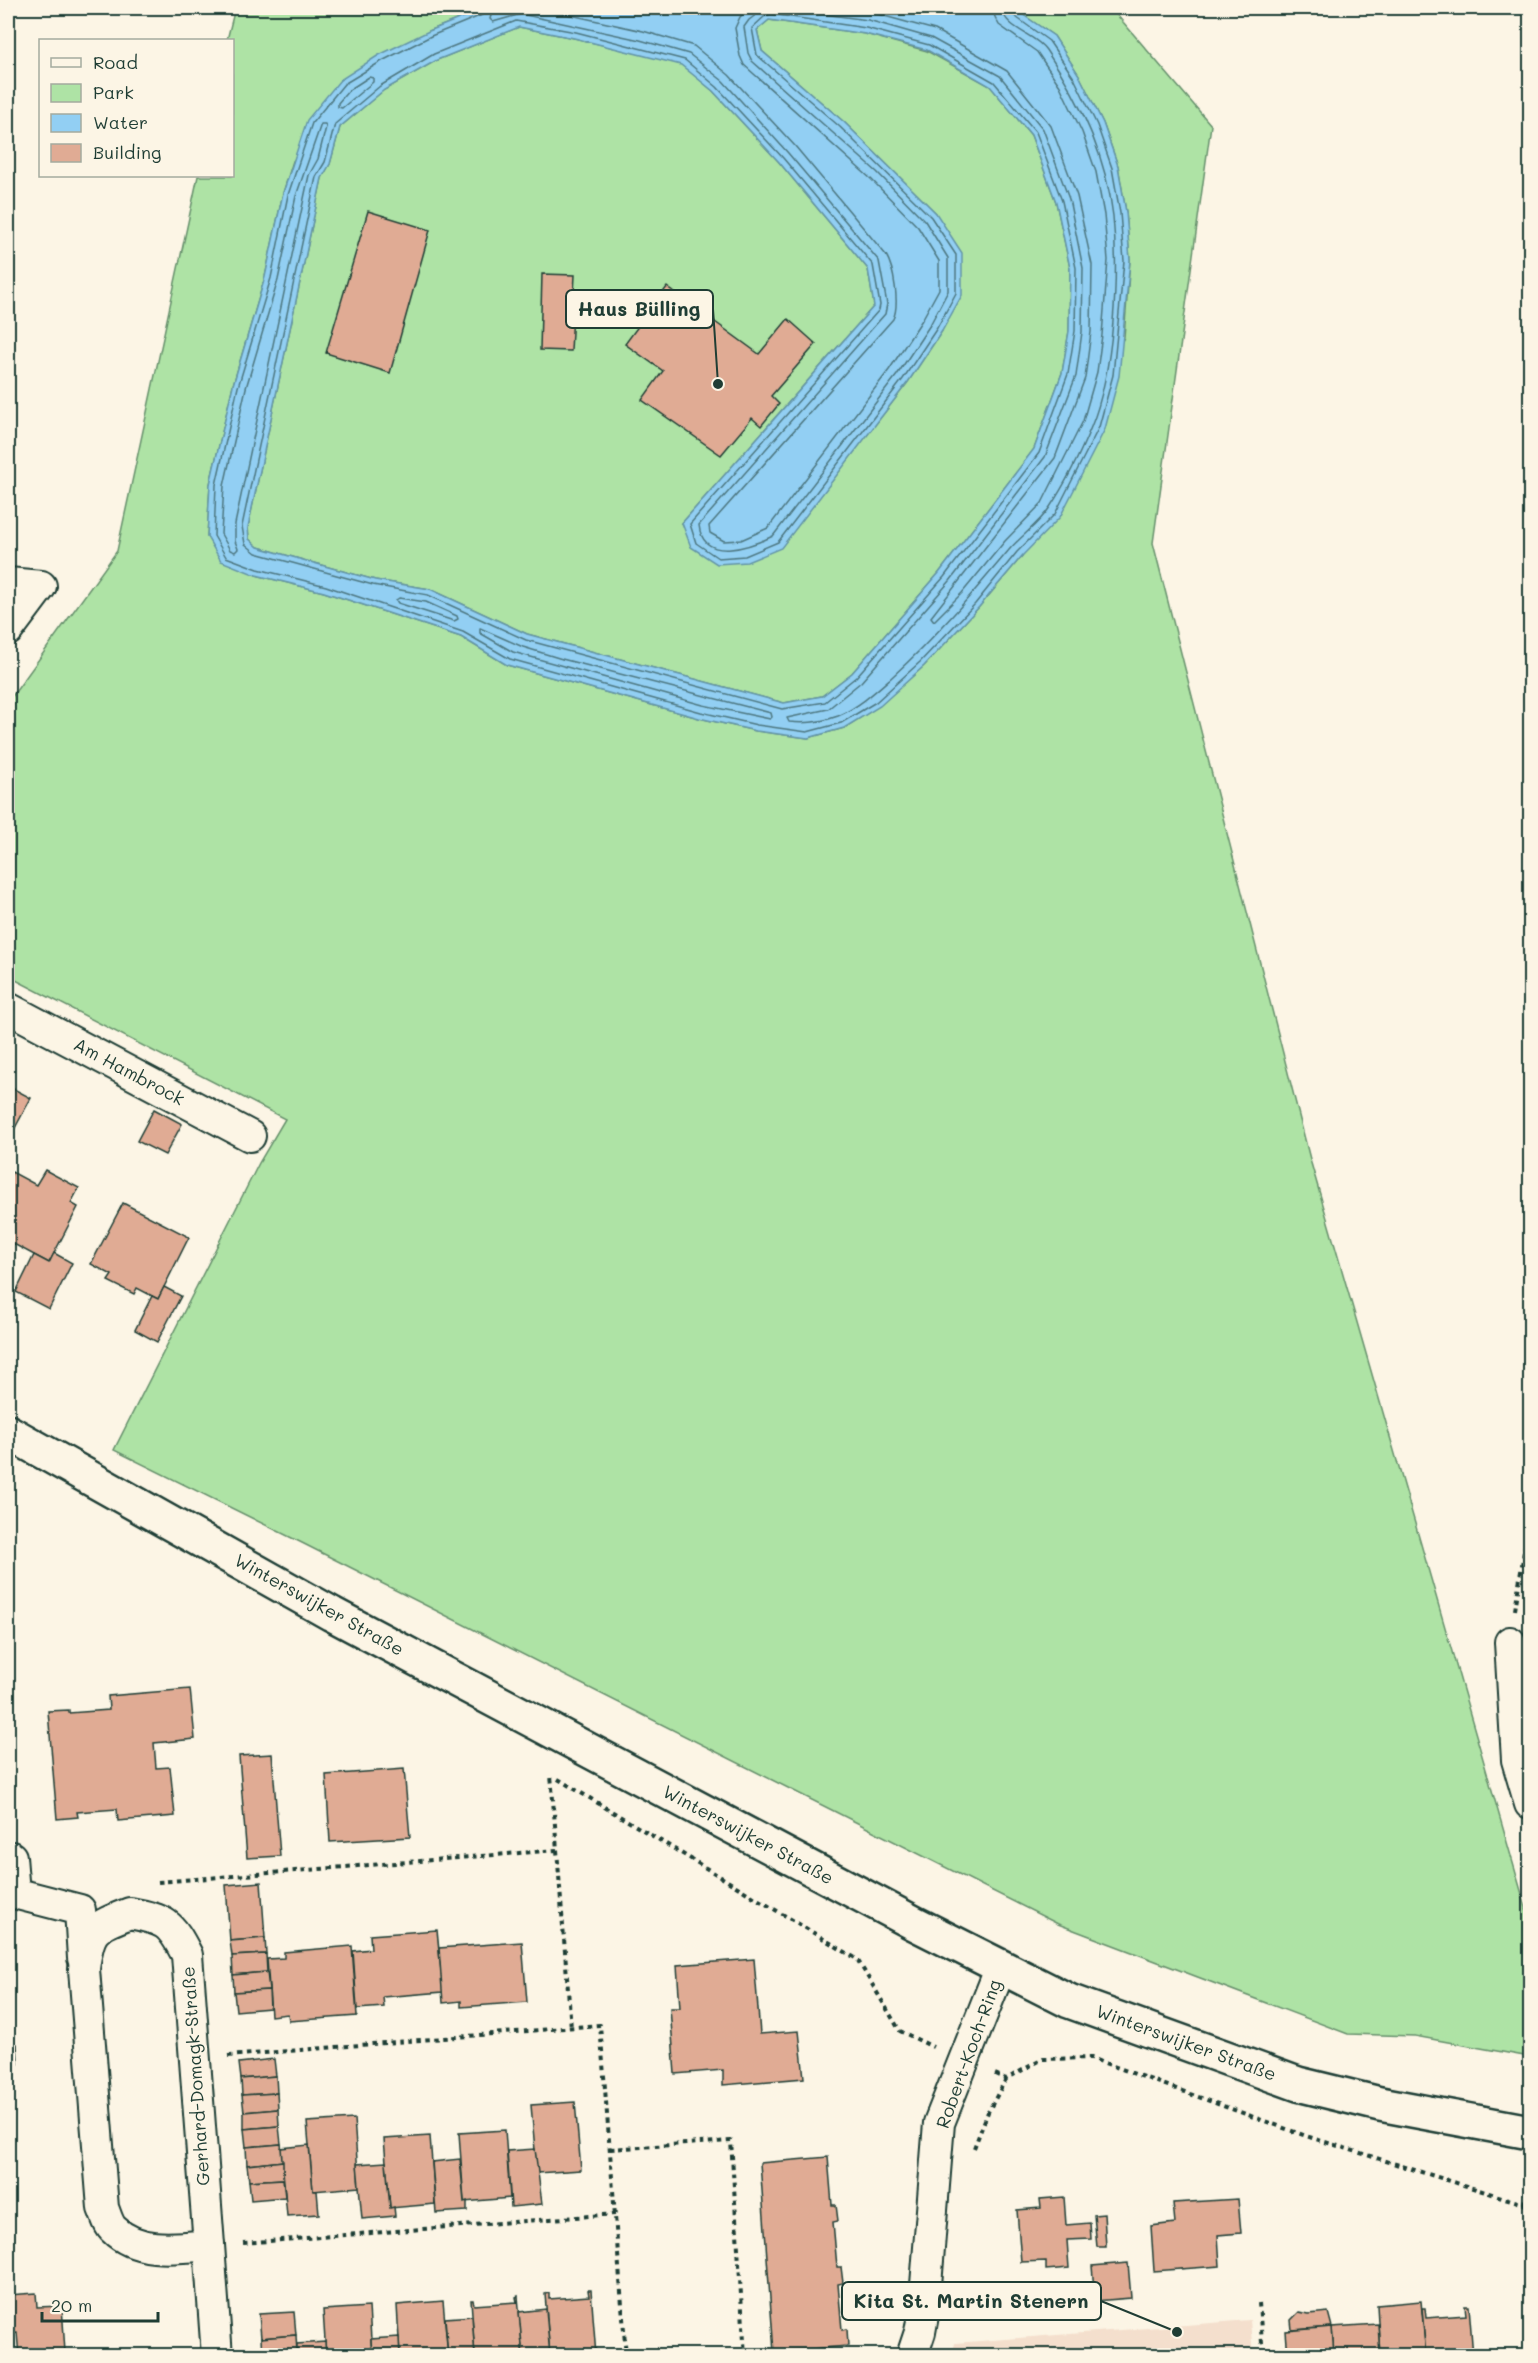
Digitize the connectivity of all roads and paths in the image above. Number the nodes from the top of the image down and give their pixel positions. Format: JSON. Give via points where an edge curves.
{"nodes":[{"id":1,"x":8,"y":583,"type":"edge"},
{"id":2,"x":8,"y":630,"type":"edge"},
{"id":3,"x":8,"y":1008,"type":"edge"},
{"id":4,"x":250,"y":1136,"type":"dead end"},
{"id":5,"x":8,"y":1432,"type":"edge"},
{"id":6,"x":1530,"y":1513,"type":"edge"},
{"id":7,"x":1510,"y":1642,"type":"joint"},
{"id":8,"x":551,"y":1775,"type":"dead end"},
{"id":9,"x":1530,"y":1804,"type":"edge"},
{"id":10,"x":557,"y":1850,"type":"junction"},
{"id":11,"x":8,"y":1857,"type":"edge"},
{"id":12,"x":153,"y":1882,"type":"dead end"},
{"id":13,"x":1001,"y":1967,"type":"junction"},
{"id":14,"x":84,"y":1969,"type":"junction"},
{"id":15,"x":571,"y":2028,"type":"junction"},
{"id":16,"x":195,"y":2058,"type":"junction"},
{"id":17,"x":1530,"y":2132,"type":"edge"},
{"id":18,"x":610,"y":2149,"type":"junction"},
{"id":19,"x":1530,"y":2170,"type":"edge"},
{"id":20,"x":1524,"y":2204,"type":"dead end"},
{"id":21,"x":615,"y":2214,"type":"junction"},
{"id":22,"x":209,"y":2246,"type":"junction"},
{"id":23,"x":1259,"y":2303,"type":"dead end"},
{"id":24,"x":217,"y":2355,"type":"edge"},
{"id":25,"x":626,"y":2355,"type":"edge"},
{"id":26,"x":745,"y":2355,"type":"edge"},
{"id":27,"x":912,"y":2355,"type":"edge"},
{"id":28,"x":1263,"y":2355,"type":"edge"}],
"edges":[{"from":1,"to":2,"type":"street","via":[[40,586]]},
{"from":3,"to":4,"type":"street","name":"Am Hambrock"},
{"from":5,"to":13,"type":"main road","name":"Winterswijker Straße","via":[[332,1614]]},
{"from":6,"to":7,"type":"path"},
{"from":7,"to":9,"type":"street","via":[[1517,1760]]},
{"from":8,"to":10,"type":"path"},
{"from":10,"to":12,"type":"path"},
{"from":10,"to":15,"type":"path"},
{"from":11,"to":14,"type":"street","name":"Gerhard-Domagk-Straße","via":[[14,1893],[80,1910]]},
{"from":13,"to":17,"type":"main road","name":"Winterswijker Straße","via":[[1069,2001],[1298,2084]]},
{"from":13,"to":27,"type":"street","name":"Robert-Koch-Ring","via":[[939,2124],[924,2310]]},
{"from":14,"to":16,"type":"street","name":"Gerhard-Domagk-Straße","via":[[87,1943],[101,1924],[130,1913],[156,1918],[175,1931],[187,1955]]},
{"from":14,"to":22,"type":"street","name":"Gerhard-Domagk-Straße","via":[[103,2208],[111,2228],[128,2240],[153,2247]]},
{"from":15,"to":16,"type":"path"},
{"from":15,"to":18,"type":"path","via":[[600,2025]]},
{"from":16,"to":22,"type":"street","name":"Gerhard-Domagk-Straße"},
{"from":18,"to":21,"type":"path"},
{"from":18,"to":26,"type":"path","via":[[730,2140]]},
{"from":19,"to":20,"type":"path"},
{"from":21,"to":22,"type":"path"},
{"from":21,"to":25,"type":"path"},
{"from":22,"to":24,"type":"street","name":"Gerhard-Domagk-Straße"},
{"from":23,"to":28,"type":"path"}]}
